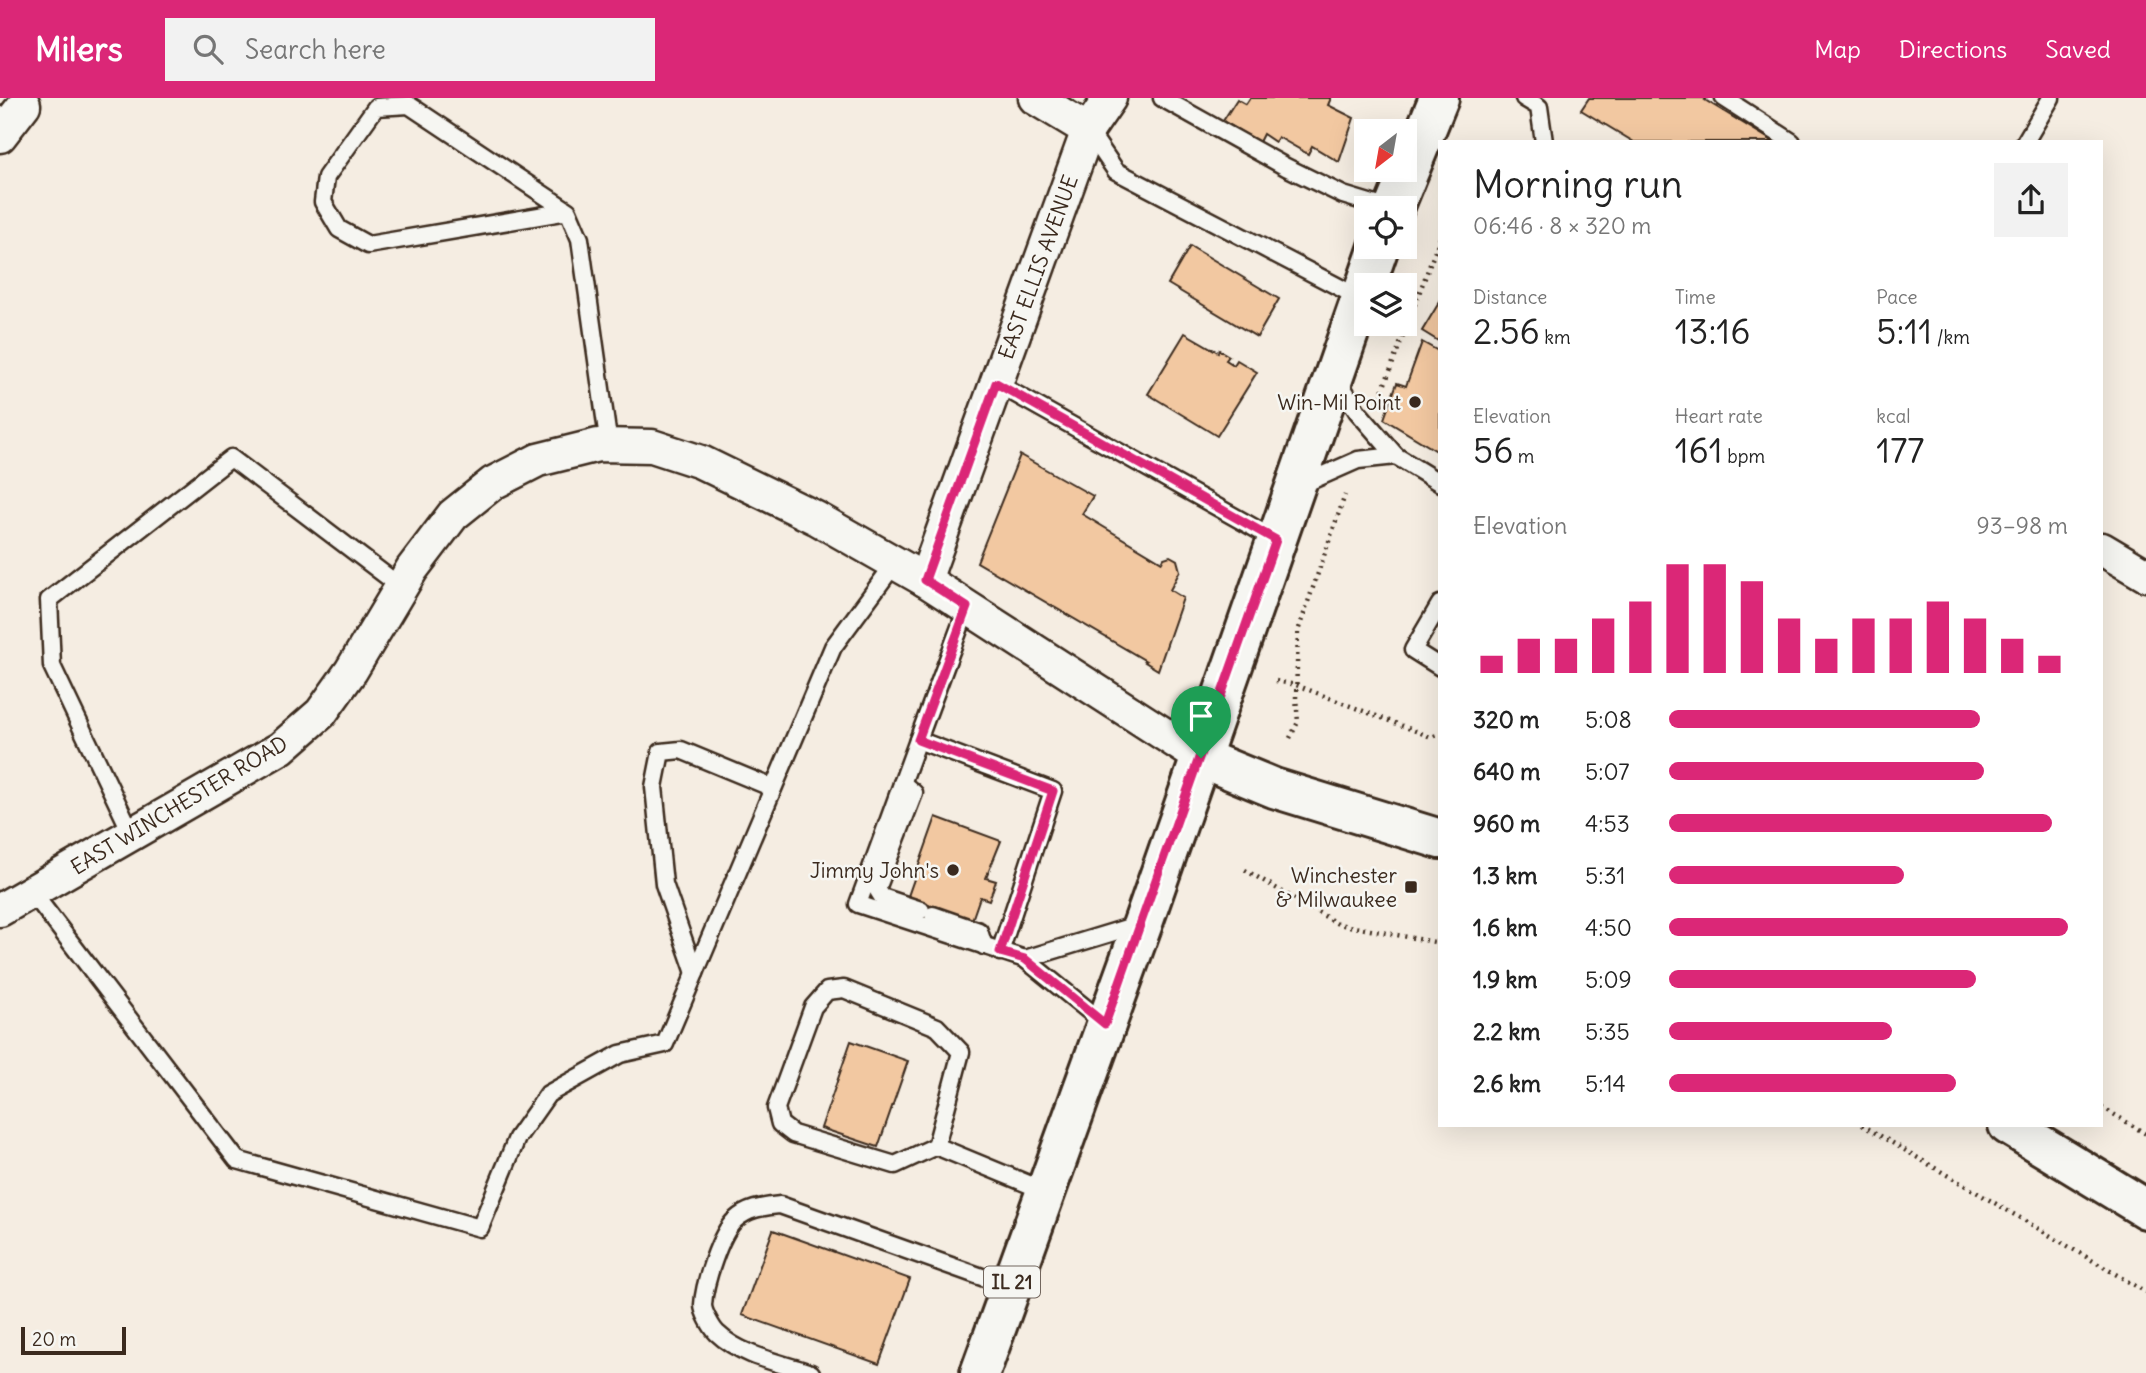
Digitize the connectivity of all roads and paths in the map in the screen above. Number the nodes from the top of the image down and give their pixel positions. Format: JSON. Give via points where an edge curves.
{"nodes":[{"id":1,"x":1035,"y":98,"type":"edge"},
{"id":2,"x":1110,"y":98,"type":"edge"},
{"id":3,"x":1439,"y":98,"type":"edge"},
{"id":4,"x":1524,"y":98,"type":"edge"},
{"id":5,"x":1724,"y":98,"type":"edge"},
{"id":6,"x":2051,"y":98,"type":"edge"},
{"id":7,"x":1166,"y":99,"type":"edge"},
{"id":8,"x":24,"y":105,"type":"dead end"},
{"id":9,"x":1088,"y":130,"type":"junction"},
{"id":10,"x":0,"y":136,"type":"edge"},
{"id":11,"x":1544,"y":140,"type":"edge"},
{"id":12,"x":1789,"y":140,"type":"edge"},
{"id":13,"x":2026,"y":140,"type":"edge"},
{"id":14,"x":1431,"y":145,"type":"edge"},
{"id":15,"x":1401,"y":196,"type":"edge"},
{"id":16,"x":1354,"y":198,"type":"edge"},
{"id":17,"x":568,"y":211,"type":"junction"},
{"id":18,"x":1354,"y":295,"type":"edge"},
{"id":19,"x":1354,"y":315,"type":"edge"},
{"id":20,"x":1334,"y":373,"type":"junction"},
{"id":21,"x":996,"y":383,"type":"junction"},
{"id":22,"x":609,"y":446,"type":"junction"},
{"id":23,"x":1396,"y":456,"type":"junction"},
{"id":24,"x":1438,"y":482,"type":"edge"},
{"id":25,"x":1294,"y":488,"type":"junction"},
{"id":26,"x":1276,"y":540,"type":"junction"},
{"id":27,"x":2103,"y":550,"type":"edge"},
{"id":28,"x":895,"y":563,"type":"junction"},
{"id":29,"x":2146,"y":575,"type":"edge"},
{"id":30,"x":925,"y":580,"type":"junction"},
{"id":31,"x":401,"y":587,"type":"junction"},
{"id":32,"x":967,"y":607,"type":"junction"},
{"id":33,"x":1438,"y":607,"type":"edge"},
{"id":34,"x":1438,"y":666,"type":"edge"},
{"id":35,"x":1276,"y":681,"type":"dead end"},
{"id":36,"x":1438,"y":735,"type":"edge"},
{"id":37,"x":918,"y":740,"type":"junction"},
{"id":38,"x":1201,"y":758,"type":"junction"},
{"id":39,"x":902,"y":783,"type":"junction"},
{"id":40,"x":773,"y":788,"type":"junction"},
{"id":41,"x":132,"y":834,"type":"junction"},
{"id":42,"x":1438,"y":838,"type":"edge"},
{"id":43,"x":1245,"y":870,"type":"dead end"},
{"id":44,"x":32,"y":892,"type":"junction"},
{"id":45,"x":0,"y":910,"type":"edge"},
{"id":46,"x":1143,"y":923,"type":"junction"},
{"id":47,"x":1438,"y":943,"type":"edge"},
{"id":48,"x":984,"y":946,"type":"junction"},
{"id":49,"x":1000,"y":952,"type":"junction"},
{"id":50,"x":1025,"y":959,"type":"junction"},
{"id":51,"x":695,"y":973,"type":"junction"},
{"id":52,"x":1105,"y":1024,"type":"junction"},
{"id":53,"x":2103,"y":1108,"type":"edge"},
{"id":54,"x":1865,"y":1127,"type":"edge"},
{"id":55,"x":2011,"y":1127,"type":"edge"},
{"id":56,"x":2146,"y":1134,"type":"edge"},
{"id":57,"x":936,"y":1146,"type":"junction"},
{"id":58,"x":1045,"y":1191,"type":"junction"},
{"id":59,"x":2146,"y":1209,"type":"edge"},
{"id":60,"x":1010,"y":1287,"type":"junction"},
{"id":61,"x":2146,"y":1292,"type":"edge"},
{"id":62,"x":811,"y":1373,"type":"edge"},
{"id":63,"x":980,"y":1373,"type":"edge"}],
"edges":[{"from":1,"to":9,"type":"street"},
{"from":2,"to":9,"type":"street","name":"EAST ELLIS AVENUE"},
{"from":3,"to":14,"type":"main road"},
{"from":4,"to":11,"type":"lane","via":[[1539,107]]},
{"from":5,"to":12,"type":"lane"},
{"from":6,"to":13,"type":"lane"},
{"from":7,"to":16,"type":"lane","via":[[1298,173]]},
{"from":8,"to":10,"type":"street"},
{"from":9,"to":18,"type":"lane","via":[[1116,170]]},
{"from":9,"to":21,"type":"street","name":"EAST ELLIS AVENUE"},
{"from":14,"to":15,"type":"main road"},
{"from":17,"to":17,"type":"lane","via":[[409,105],[376,107],[326,177],[323,202],[339,229],[368,245]]},
{"from":17,"to":22,"type":"lane","via":[[580,239]]},
{"from":19,"to":20,"type":"main road","number":"IL 21"},
{"from":20,"to":23,"type":"lane","via":[[1357,411]]},
{"from":20,"to":25,"type":"main road","number":"IL 21"},
{"from":21,"to":26,"type":"lane"},
{"from":21,"to":30,"type":"street","name":"EAST ELLIS AVENUE"},
{"from":22,"to":28,"type":"street","name":"EAST WINCHESTER ROAD","via":[[652,446],[701,462]]},
{"from":22,"to":31,"type":"street","name":"EAST WINCHESTER ROAD","via":[[538,460],[494,483],[453,515]]},
{"from":23,"to":24,"type":"lane"},
{"from":23,"to":25,"type":"lane","via":[[1358,460]]},
{"from":25,"to":26,"type":"main road","number":"IL 21"},
{"from":26,"to":38,"type":"main road","number":"IL 21"},
{"from":27,"to":29,"type":"street"},
{"from":28,"to":30,"type":"street","name":"EAST WINCHESTER ROAD"},
{"from":28,"to":40,"type":"lane","via":[[833,647]]},
{"from":30,"to":32,"type":"street","name":"EAST WINCHESTER ROAD"},
{"from":31,"to":41,"type":"street","name":"EAST WINCHESTER ROAD","via":[[321,713],[281,748]]},
{"from":31,"to":41,"type":"lane","via":[[231,458],[49,600],[52,666]]},
{"from":32,"to":37,"type":"lane"},
{"from":32,"to":38,"type":"street","name":"EAST WINCHESTER ROAD"},
{"from":33,"to":34,"type":"lane","via":[[1413,650]]},
{"from":35,"to":36,"type":"path","via":[[1431,737]]},
{"from":37,"to":39,"type":"lane"},
{"from":37,"to":49,"type":"lane","via":[[1053,791]]},
{"from":38,"to":42,"type":"main road","via":[[1274,788]]},
{"from":38,"to":46,"type":"main road","number":"IL 21"},
{"from":39,"to":48,"type":"lane","via":[[914,793],[877,889],[882,897],[979,931]]},
{"from":39,"to":48,"type":"lane","via":[[858,904]]},
{"from":40,"to":51,"type":"lane"},
{"from":40,"to":51,"type":"lane","via":[[681,750],[661,752],[654,787],[664,884]]},
{"from":41,"to":44,"type":"street","name":"EAST WINCHESTER ROAD"},
{"from":43,"to":47,"type":"path","via":[[1338,924]]},
{"from":44,"to":45,"type":"street","name":"EAST WINCHESTER ROAD"},
{"from":44,"to":51,"type":"lane","via":[[237,1160],[480,1228],[517,1138],[548,1094],[620,1054],[665,1044]]},
{"from":46,"to":50,"type":"lane"},
{"from":46,"to":52,"type":"main road","number":"IL 21"},
{"from":48,"to":49,"type":"lane"},
{"from":49,"to":50,"type":"lane"},
{"from":50,"to":52,"type":"lane"},
{"from":52,"to":58,"type":"main road","number":"IL 21"},
{"from":53,"to":56,"type":"path"},
{"from":54,"to":61,"type":"path"},
{"from":55,"to":59,"type":"main road"},
{"from":57,"to":57,"type":"lane","via":[[961,1052],[937,1027],[844,989],[827,991],[813,1007],[776,1108],[780,1124],[793,1134],[895,1165]]},
{"from":57,"to":58,"type":"lane"},
{"from":58,"to":60,"type":"main road","number":"IL 21"},
{"from":60,"to":62,"type":"lane","via":[[780,1205],[755,1208],[734,1221],[721,1241],[702,1307],[715,1332],[737,1348]]},
{"from":60,"to":63,"type":"main road","number":"IL 21"}]}
